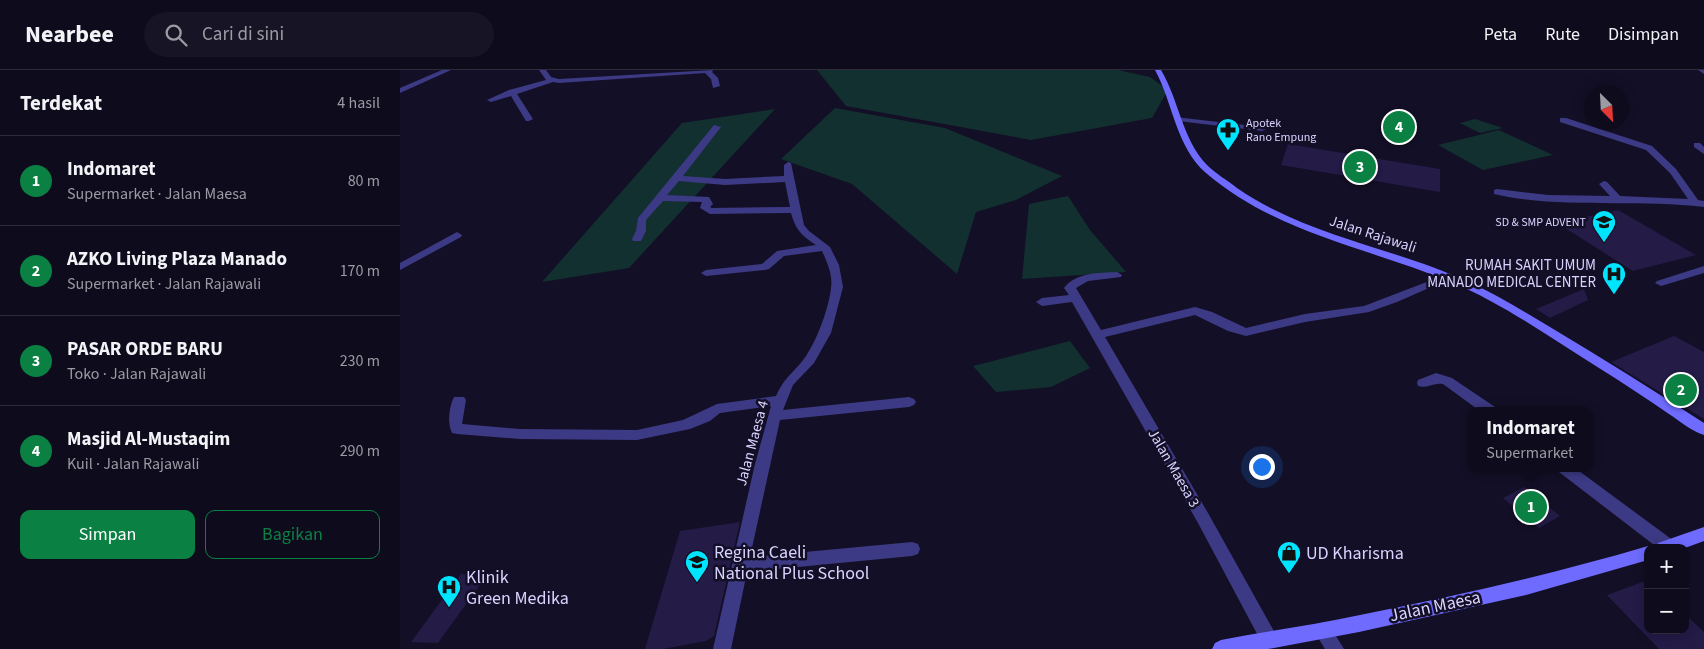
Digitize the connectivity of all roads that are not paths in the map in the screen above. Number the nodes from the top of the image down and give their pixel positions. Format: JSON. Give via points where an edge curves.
{"nodes":[{"id":1,"x":448,"y":70,"type":"edge"},
{"id":2,"x":542,"y":70,"type":"edge"},
{"id":3,"x":1158,"y":70,"type":"edge"},
{"id":4,"x":709,"y":71,"type":"edge"},
{"id":5,"x":552,"y":80,"type":"junction"},
{"id":6,"x":716,"y":86,"type":"dead end"},
{"id":7,"x":400,"y":91,"type":"edge"},
{"id":8,"x":512,"y":92,"type":"junction"},
{"id":9,"x":491,"y":100,"type":"dead end"},
{"id":10,"x":529,"y":119,"type":"dead end"},
{"id":11,"x":1178,"y":119,"type":"junction"},
{"id":12,"x":1562,"y":120,"type":"dead end"},
{"id":13,"x":718,"y":127,"type":"dead end"},
{"id":14,"x":1262,"y":129,"type":"dead end"},
{"id":15,"x":1697,"y":145,"type":"dead end"},
{"id":16,"x":1704,"y":151,"type":"edge"},
{"id":17,"x":788,"y":165,"type":"dead end"},
{"id":18,"x":677,"y":178,"type":"junction"},
{"id":19,"x":789,"y":179,"type":"junction"},
{"id":20,"x":1604,"y":184,"type":"dead end"},
{"id":21,"x":1497,"y":192,"type":"dead end"},
{"id":22,"x":660,"y":198,"type":"junction"},
{"id":23,"x":1618,"y":200,"type":"junction"},
{"id":24,"x":1700,"y":203,"type":"edge"},
{"id":25,"x":795,"y":210,"type":"junction"},
{"id":26,"x":457,"y":235,"type":"dead end"},
{"id":27,"x":637,"y":239,"type":"dead end"},
{"id":28,"x":825,"y":247,"type":"junction"},
{"id":29,"x":400,"y":267,"type":"edge"},
{"id":30,"x":1704,"y":269,"type":"edge"},
{"id":31,"x":706,"y":273,"type":"dead end"},
{"id":32,"x":1117,"y":275,"type":"dead end"},
{"id":33,"x":1449,"y":277,"type":"junction"},
{"id":34,"x":1661,"y":283,"type":"dead end"},
{"id":35,"x":1076,"y":298,"type":"junction"},
{"id":36,"x":1042,"y":302,"type":"dead end"},
{"id":37,"x":1098,"y":335,"type":"junction"},
{"id":38,"x":1423,"y":383,"type":"dead end"},
{"id":39,"x":459,"y":400,"type":"dead end"},
{"id":40,"x":780,"y":400,"type":"junction"},
{"id":41,"x":909,"y":402,"type":"dead end"},
{"id":42,"x":1484,"y":407,"type":"edge"},
{"id":43,"x":775,"y":416,"type":"junction"},
{"id":44,"x":1704,"y":430,"type":"edge"},
{"id":45,"x":1569,"y":472,"type":"edge"},
{"id":46,"x":1704,"y":534,"type":"edge"},
{"id":47,"x":1662,"y":544,"type":"edge"},
{"id":48,"x":1675,"y":544,"type":"edge"},
{"id":49,"x":912,"y":549,"type":"dead end"},
{"id":50,"x":1644,"y":554,"type":"edge"},
{"id":51,"x":740,"y":565,"type":"junction"},
{"id":52,"x":1323,"y":630,"type":"junction"},
{"id":53,"x":1269,"y":639,"type":"junction"},
{"id":54,"x":722,"y":649,"type":"edge"},
{"id":55,"x":1220,"y":649,"type":"edge"},
{"id":56,"x":1335,"y":649,"type":"edge"}],
"edges":[{"from":1,"to":7,"type":"street"},
{"from":2,"to":5,"type":"street"},
{"from":3,"to":11,"type":"street","name":"Jalan Rajawali"},
{"from":4,"to":5,"type":"street"},
{"from":4,"to":6,"type":"street"},
{"from":5,"to":8,"type":"street"},
{"from":8,"to":9,"type":"street"},
{"from":8,"to":10,"type":"street"},
{"from":11,"to":14,"type":"street"},
{"from":11,"to":33,"type":"street","name":"Jalan Rajawali","via":[[1183,136],[1200,162],[1236,193],[1275,216]]},
{"from":12,"to":24,"type":"street","via":[[1649,148]]},
{"from":13,"to":18,"type":"street"},
{"from":15,"to":16,"type":"street"},
{"from":17,"to":19,"type":"street","name":"Jalan Maesa 4"},
{"from":18,"to":19,"type":"street","via":[[725,182]]},
{"from":18,"to":22,"type":"street"},
{"from":19,"to":25,"type":"street","name":"Jalan Maesa 4"},
{"from":20,"to":23,"type":"street"},
{"from":21,"to":23,"type":"street","via":[[1532,197]]},
{"from":22,"to":25,"type":"street","via":[[706,199],[708,204],[705,208],[710,211]]},
{"from":22,"to":27,"type":"street","via":[[641,220]]},
{"from":23,"to":24,"type":"street"},
{"from":25,"to":28,"type":"street","name":"Jalan Maesa 4","via":[[799,226]]},
{"from":26,"to":29,"type":"street"},
{"from":28,"to":31,"type":"street","via":[[781,253],[765,267]]},
{"from":28,"to":40,"type":"street","name":"Jalan Maesa 4","via":[[834,265],[837,287],[830,320],[810,360],[788,383]]},
{"from":30,"to":34,"type":"street"},
{"from":32,"to":35,"type":"street","via":[[1073,284],[1070,288]]},
{"from":33,"to":37,"type":"street","via":[[1365,309],[1305,318],[1246,332],[1195,311]]},
{"from":33,"to":44,"type":"street","name":"Jalan Rajawali","via":[[1565,341]]},
{"from":35,"to":36,"type":"street"},
{"from":35,"to":37,"type":"street","name":"Jalan Maesa 3"},
{"from":37,"to":53,"type":"street","name":"Jalan Maesa 3"},
{"from":38,"to":42,"type":"street","via":[[1436,378],[1447,380]]},
{"from":39,"to":40,"type":"street","via":[[457,429],[625,436],[685,425],[705,418],[717,409]]},
{"from":40,"to":43,"type":"street","name":"Jalan Maesa 4"},
{"from":41,"to":43,"type":"street"},
{"from":43,"to":51,"type":"street","name":"Jalan Maesa 4"},
{"from":45,"to":47,"type":"street"},
{"from":46,"to":48,"type":"street"},
{"from":49,"to":51,"type":"street"},
{"from":50,"to":52,"type":"street","name":"Jalan Maesa","via":[[1588,572]]},
{"from":51,"to":54,"type":"street","name":"Jalan Maesa 4"},
{"from":52,"to":53,"type":"street","name":"Jalan Maesa"},
{"from":52,"to":56,"type":"street"},
{"from":53,"to":55,"type":"street","name":"Jalan Maesa"}]}
